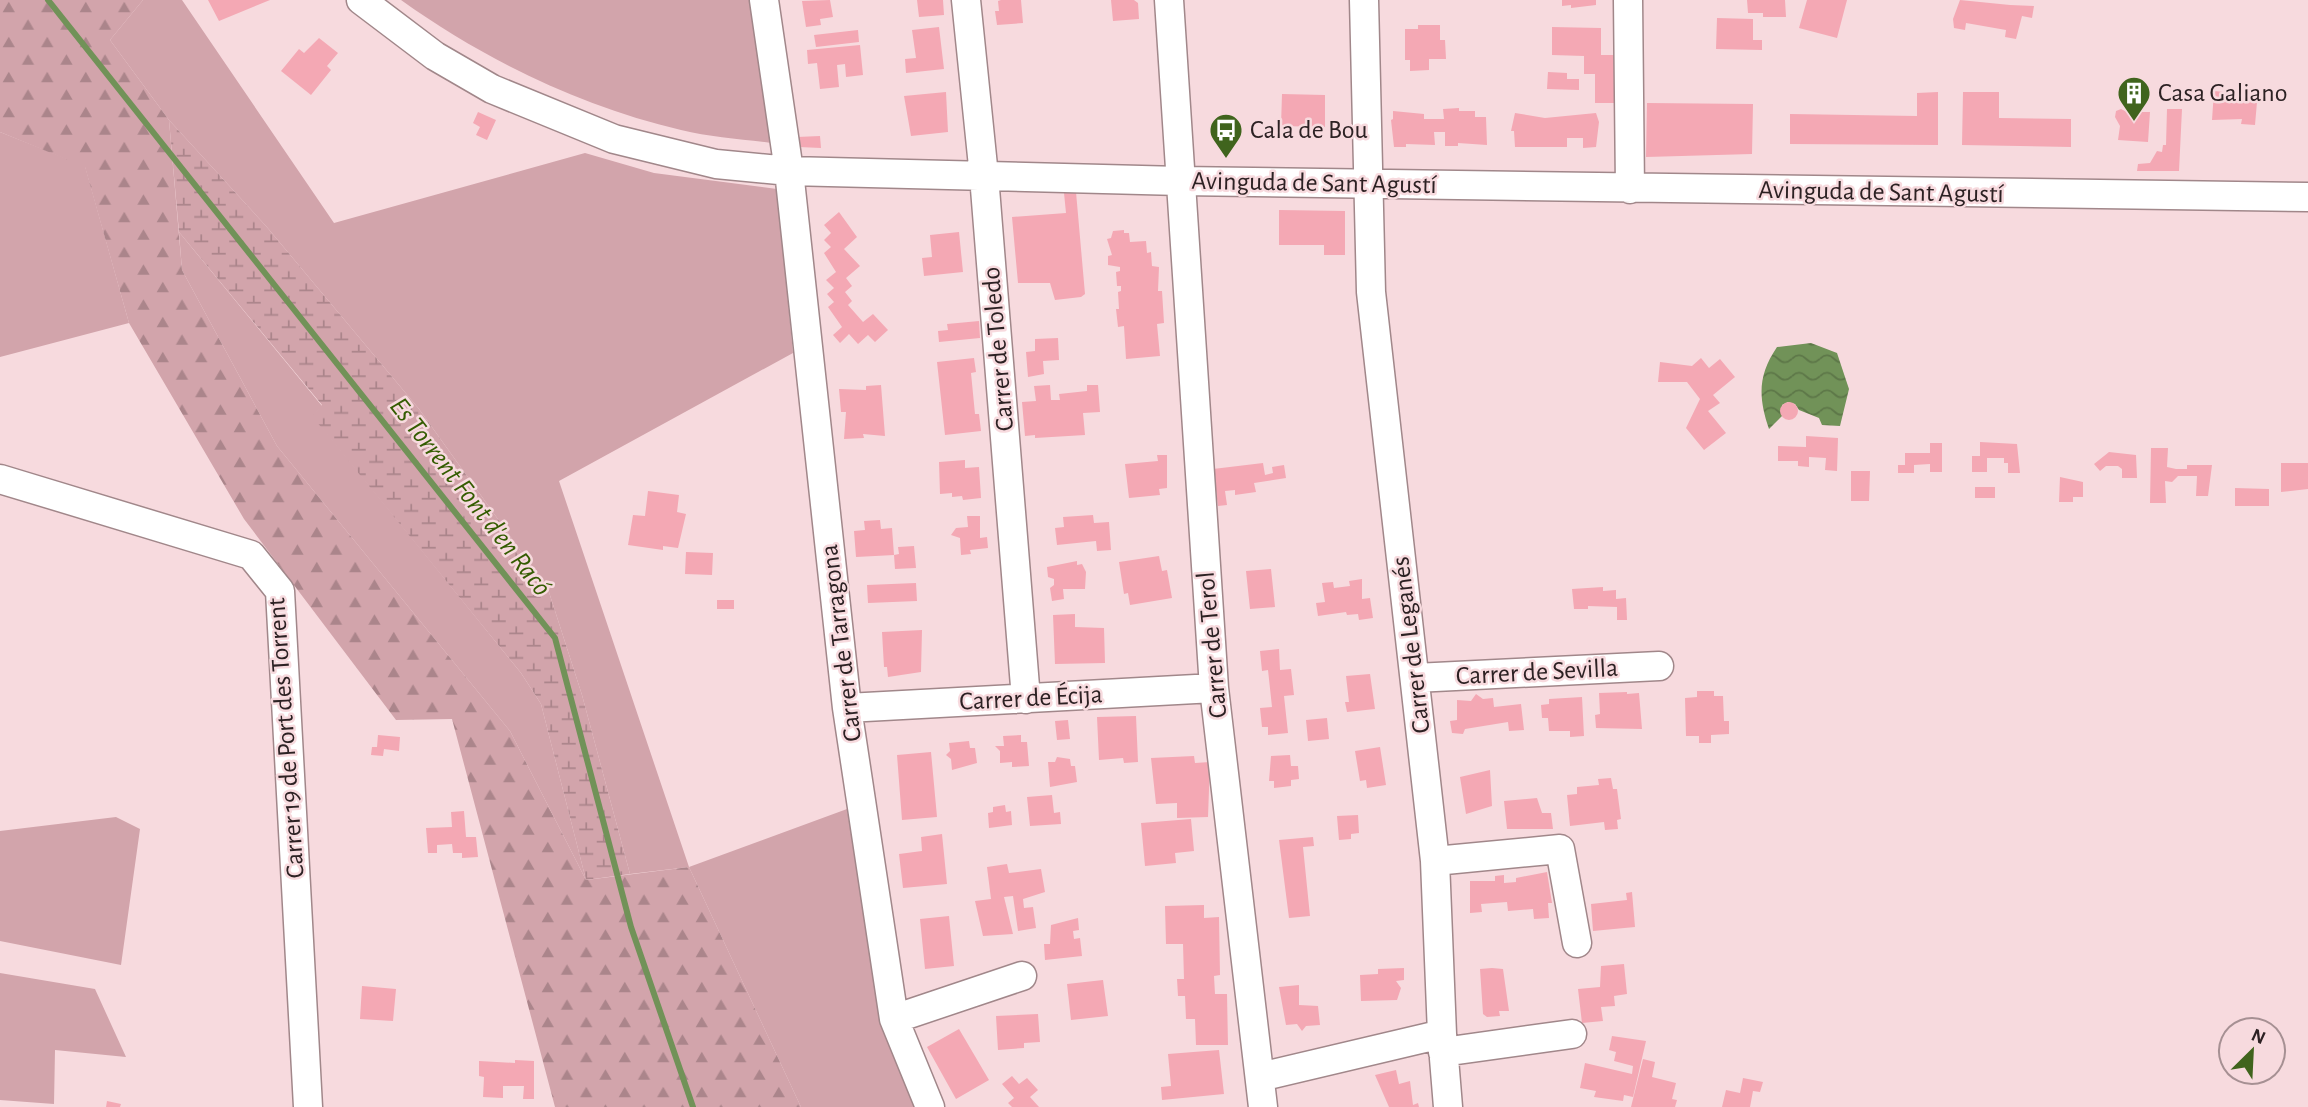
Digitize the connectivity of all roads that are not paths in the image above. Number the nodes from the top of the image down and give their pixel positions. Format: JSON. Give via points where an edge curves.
{"nodes":[{"id":1,"x":361,"y":0,"type":"edge"},
{"id":2,"x":764,"y":0,"type":"edge"},
{"id":3,"x":966,"y":0,"type":"edge"},
{"id":4,"x":1169,"y":0,"type":"edge"},
{"id":5,"x":1364,"y":0,"type":"edge"},
{"id":6,"x":1628,"y":0,"type":"edge"},
{"id":7,"x":789,"y":171,"type":"junction"},
{"id":8,"x":984,"y":176,"type":"junction"},
{"id":9,"x":1180,"y":181,"type":"junction"},
{"id":10,"x":1368,"y":184,"type":"junction"},
{"id":11,"x":1630,"y":189,"type":"junction"},
{"id":12,"x":2308,"y":197,"type":"edge"},
{"id":13,"x":0,"y":479,"type":"edge"},
{"id":14,"x":1659,"y":666,"type":"dead end"},
{"id":15,"x":1415,"y":678,"type":"junction"},
{"id":16,"x":1214,"y":688,"type":"junction"},
{"id":17,"x":1026,"y":699,"type":"junction"},
{"id":18,"x":847,"y":708,"type":"junction"},
{"id":19,"x":1435,"y":861,"type":"junction"},
{"id":20,"x":1577,"y":943,"type":"dead end"},
{"id":21,"x":1023,"y":976,"type":"dead end"},
{"id":22,"x":894,"y":1019,"type":"junction"},
{"id":23,"x":1573,"y":1034,"type":"dead end"},
{"id":24,"x":1443,"y":1043,"type":"junction"},
{"id":25,"x":1260,"y":1077,"type":"junction"},
{"id":26,"x":308,"y":1107,"type":"edge"},
{"id":27,"x":930,"y":1107,"type":"edge"},
{"id":28,"x":1263,"y":1107,"type":"edge"},
{"id":29,"x":1448,"y":1107,"type":"edge"}],
"edges":[{"from":1,"to":7,"type":"street","name":"Avinguda de Sant Agustí","via":[[435,56],[550,115],[664,153]]},
{"from":2,"to":7,"type":"street","name":"Carrer de Tarragona"},
{"from":3,"to":8,"type":"street","name":"Carrer de Toledo"},
{"from":4,"to":9,"type":"street","name":"Carrer de Terol"},
{"from":5,"to":10,"type":"street","name":"Carrer de Leganés"},
{"from":6,"to":11,"type":"street"},
{"from":7,"to":8,"type":"street","name":"Avinguda de Sant Agustí"},
{"from":7,"to":18,"type":"street","name":"Carrer de Tarragona"},
{"from":8,"to":9,"type":"street","name":"Avinguda de Sant Agustí"},
{"from":8,"to":17,"type":"street","name":"Carrer de Toledo"},
{"from":9,"to":10,"type":"street","name":"Avinguda de Sant Agustí"},
{"from":9,"to":16,"type":"street","name":"Carrer de Terol"},
{"from":10,"to":11,"type":"street","name":"Avinguda de Sant Agustí"},
{"from":10,"to":15,"type":"street","name":"Carrer de Leganés","via":[[1372,304]]},
{"from":11,"to":12,"type":"street","name":"Avinguda de Sant Agustí"},
{"from":13,"to":26,"type":"street","name":"Carrer 19 de Port des Torrent","via":[[251,555],[280,591]]},
{"from":14,"to":15,"type":"street","name":"Carrer de Sevilla"},
{"from":15,"to":19,"type":"street","name":"Carrer de Leganés"},
{"from":16,"to":17,"type":"street","name":"Carrer de Écija"},
{"from":16,"to":25,"type":"street","name":"Carrer de Terol"},
{"from":17,"to":18,"type":"street","name":"Carrer de Écija"},
{"from":18,"to":22,"type":"street","name":"Carrer de Tarragona"},
{"from":19,"to":20,"type":"street","via":[[1560,849]]},
{"from":19,"to":24,"type":"street","name":"Carrer de Leganés"},
{"from":21,"to":22,"type":"street"},
{"from":22,"to":27,"type":"street","name":"Carrer de Tarragona"},
{"from":23,"to":24,"type":"street"},
{"from":24,"to":25,"type":"street"},
{"from":24,"to":29,"type":"street","name":"Carrer de Leganés"},
{"from":25,"to":28,"type":"street","name":"Carrer de Terol"}]}
